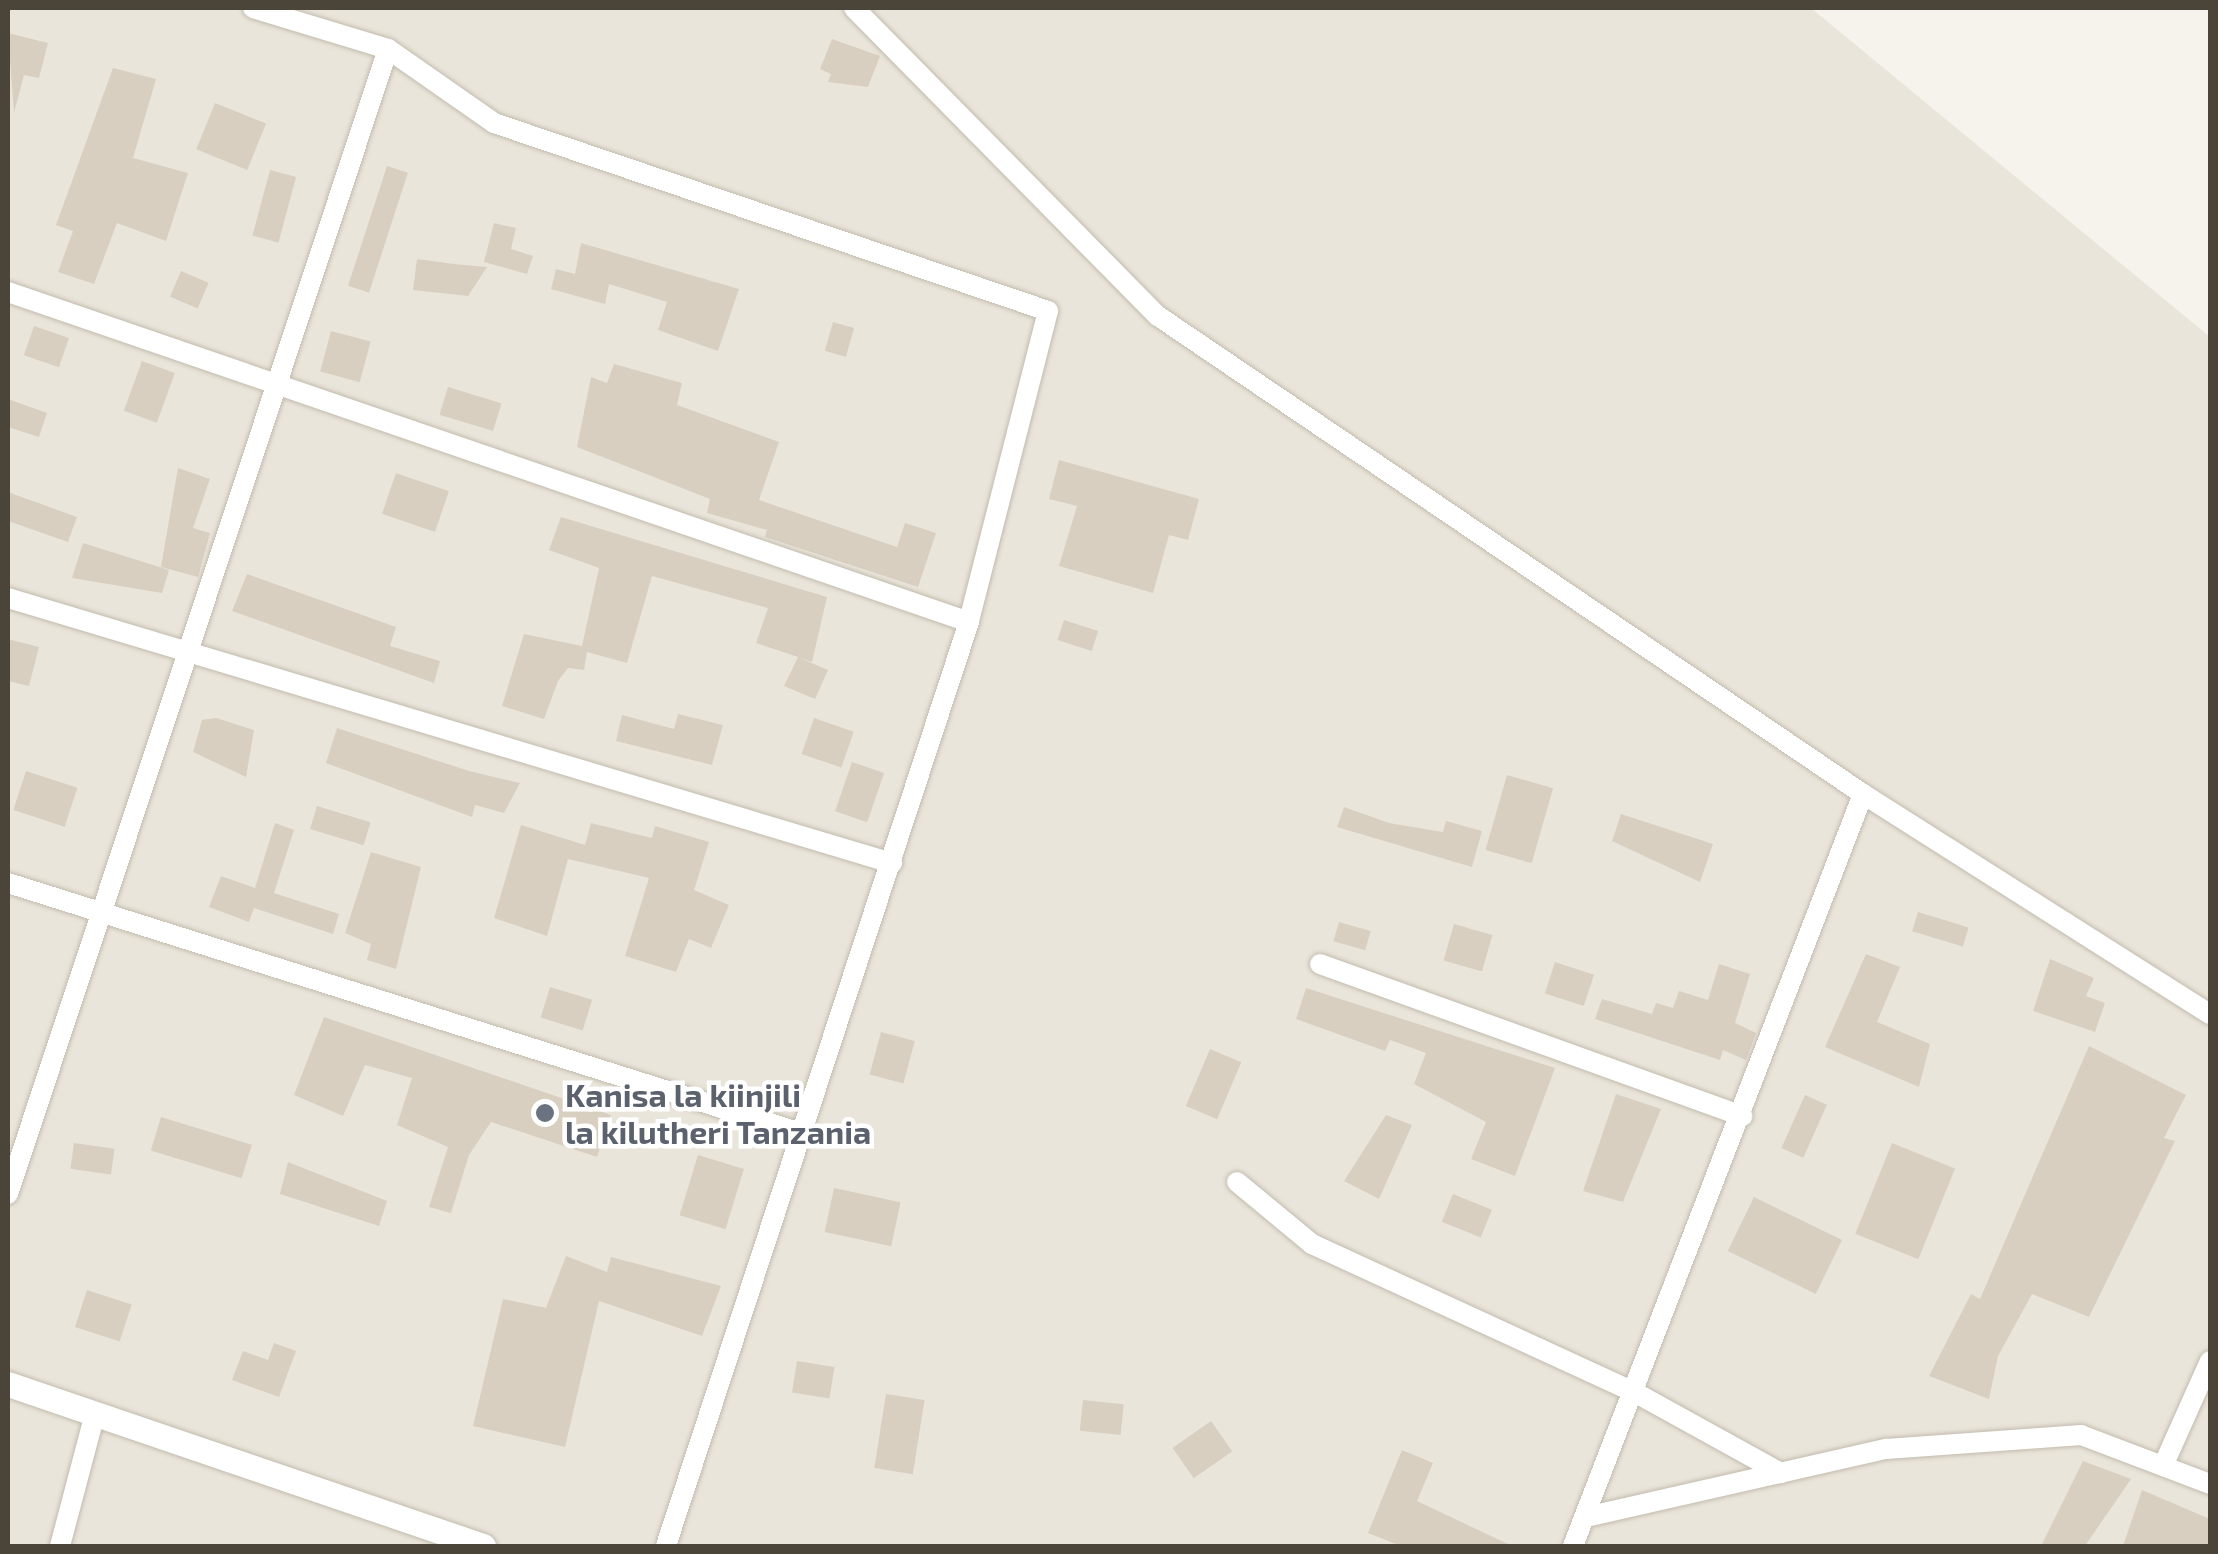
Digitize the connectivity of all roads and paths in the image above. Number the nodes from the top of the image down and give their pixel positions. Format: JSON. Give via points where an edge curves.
{"nodes":[{"id":1,"x":253,"y":8,"type":"edge"},
{"id":2,"x":854,"y":8,"type":"edge"},
{"id":3,"x":388,"y":49,"type":"junction"},
{"id":4,"x":8,"y":292,"type":"edge"},
{"id":5,"x":275,"y":389,"type":"junction"},
{"id":6,"x":8,"y":598,"type":"edge"},
{"id":7,"x":969,"y":622,"type":"junction"},
{"id":8,"x":181,"y":654,"type":"junction"},
{"id":9,"x":1864,"y":794,"type":"junction"},
{"id":10,"x":892,"y":863,"type":"junction"},
{"id":11,"x":8,"y":883,"type":"edge"},
{"id":12,"x":101,"y":913,"type":"junction"},
{"id":13,"x":1320,"y":964,"type":"dead end"},
{"id":14,"x":2210,"y":1014,"type":"edge"},
{"id":15,"x":1743,"y":1116,"type":"junction"},
{"id":16,"x":804,"y":1134,"type":"junction"},
{"id":17,"x":1237,"y":1182,"type":"dead end"},
{"id":18,"x":8,"y":1194,"type":"edge"},
{"id":19,"x":2210,"y":1361,"type":"edge"},
{"id":20,"x":8,"y":1384,"type":"edge"},
{"id":21,"x":1636,"y":1393,"type":"junction"},
{"id":22,"x":94,"y":1417,"type":"junction"},
{"id":23,"x":2163,"y":1466,"type":"junction"},
{"id":24,"x":1781,"y":1473,"type":"junction"},
{"id":25,"x":2210,"y":1484,"type":"edge"},
{"id":26,"x":1586,"y":1517,"type":"junction"},
{"id":27,"x":60,"y":1546,"type":"edge"},
{"id":28,"x":483,"y":1546,"type":"edge"},
{"id":29,"x":666,"y":1546,"type":"edge"},
{"id":30,"x":1572,"y":1546,"type":"edge"}],
"edges":[{"from":1,"to":3,"type":"street"},
{"from":2,"to":9,"type":"street","via":[[1158,316]]},
{"from":3,"to":5,"type":"street"},
{"from":3,"to":7,"type":"street","via":[[494,123],[1048,311]]},
{"from":4,"to":5,"type":"street"},
{"from":5,"to":7,"type":"street"},
{"from":5,"to":8,"type":"street"},
{"from":6,"to":8,"type":"street"},
{"from":7,"to":10,"type":"street"},
{"from":8,"to":10,"type":"street"},
{"from":8,"to":12,"type":"street"},
{"from":9,"to":14,"type":"street"},
{"from":9,"to":15,"type":"street"},
{"from":10,"to":16,"type":"street"},
{"from":11,"to":12,"type":"street"},
{"from":12,"to":16,"type":"street"},
{"from":12,"to":18,"type":"street"},
{"from":13,"to":15,"type":"street"},
{"from":15,"to":21,"type":"street"},
{"from":16,"to":29,"type":"street"},
{"from":17,"to":21,"type":"street","via":[[1312,1244]]},
{"from":19,"to":23,"type":"street"},
{"from":20,"to":22,"type":"street"},
{"from":21,"to":24,"type":"street"},
{"from":21,"to":26,"type":"street"},
{"from":22,"to":27,"type":"street"},
{"from":22,"to":28,"type":"street"},
{"from":23,"to":24,"type":"street","via":[[2081,1435],[1886,1449]]},
{"from":23,"to":25,"type":"street"},
{"from":24,"to":26,"type":"street"},
{"from":26,"to":30,"type":"street"}]}
